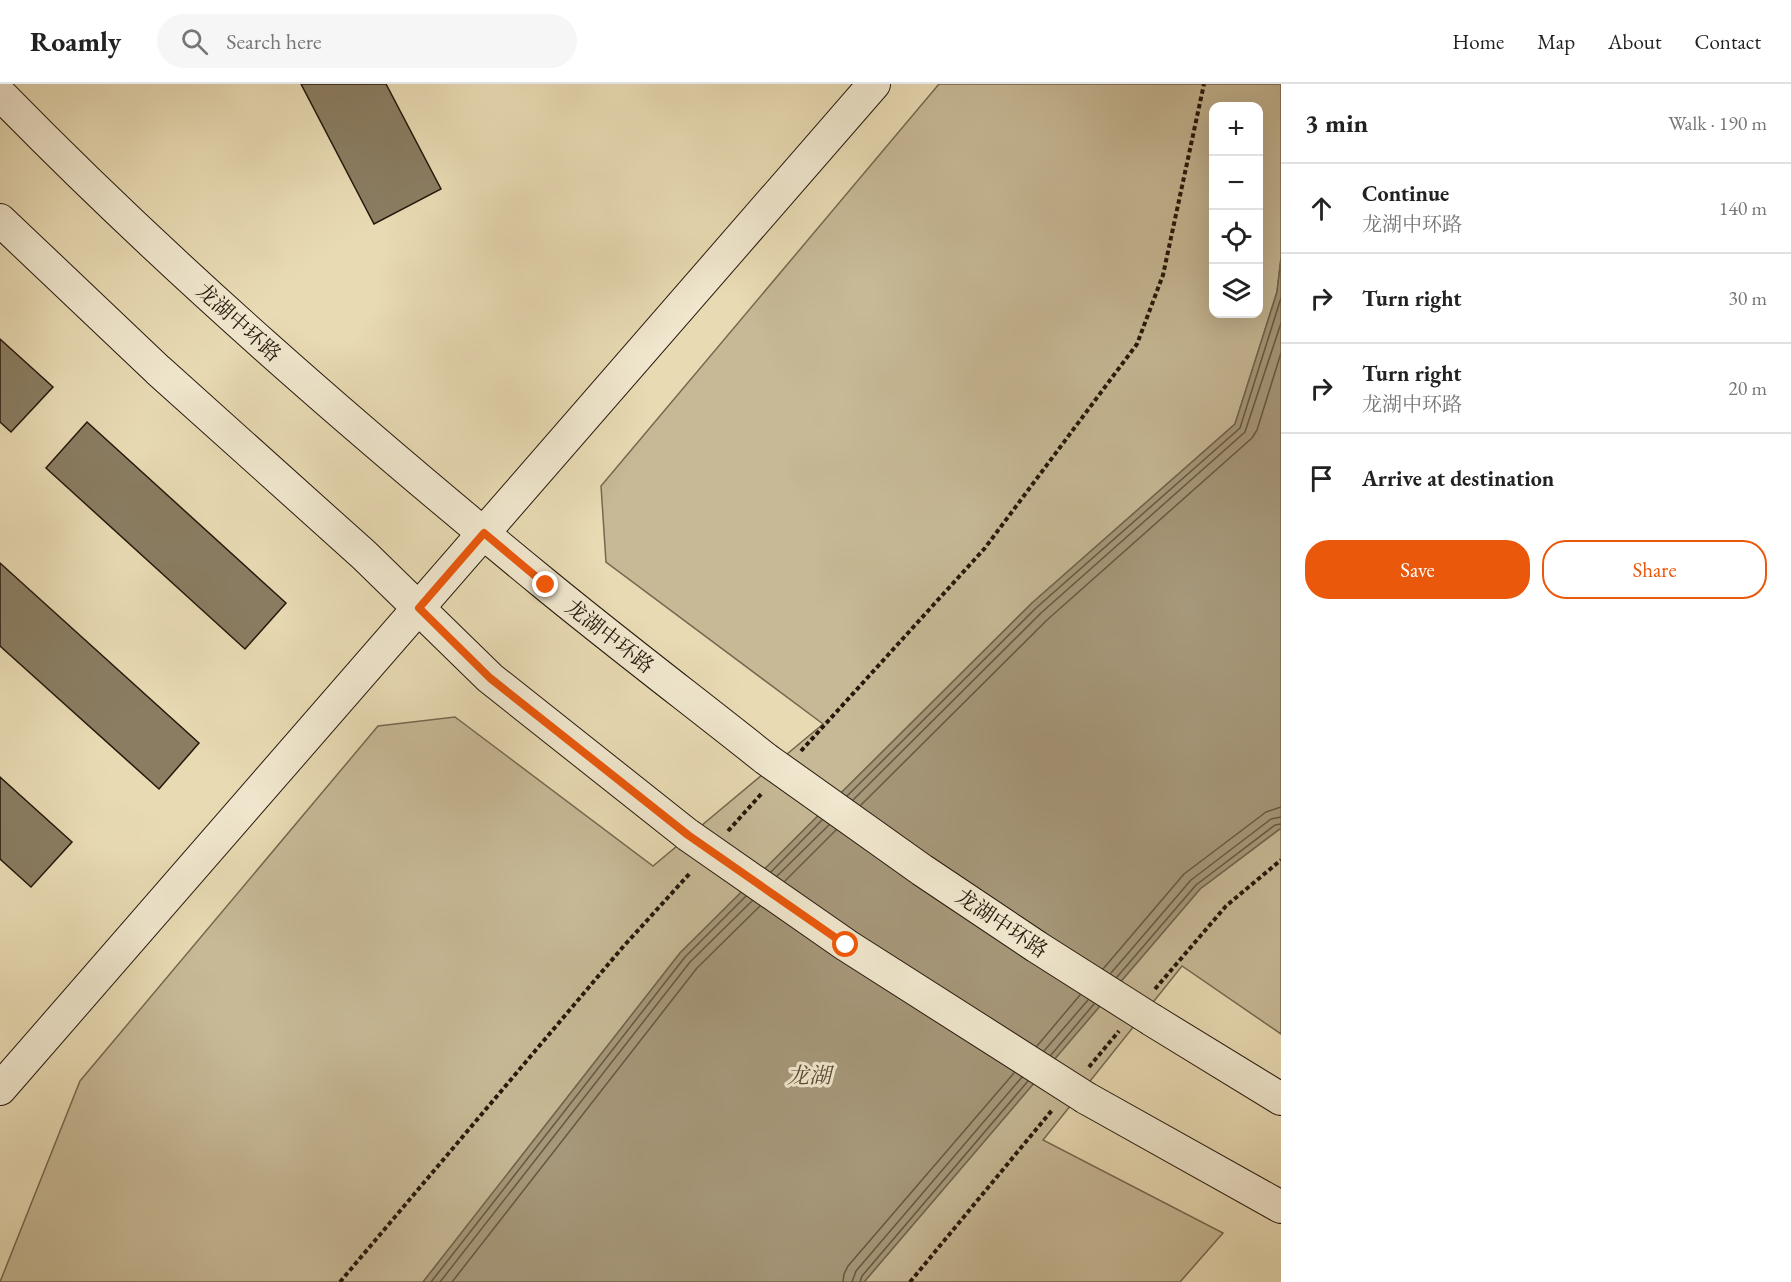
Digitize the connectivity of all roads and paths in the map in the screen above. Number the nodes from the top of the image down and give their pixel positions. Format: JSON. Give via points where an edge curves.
{"nodes":[{"id":1,"x":874,"y":84,"type":"edge"},
{"id":2,"x":1204,"y":84,"type":"edge"},
{"id":3,"x":0,"y":94,"type":"edge"},
{"id":4,"x":0,"y":220,"type":"edge"},
{"id":5,"x":484,"y":533,"type":"junction"},
{"id":6,"x":419,"y":608,"type":"junction"},
{"id":7,"x":781,"y":758,"type":"junction"},
{"id":8,"x":764,"y":791,"type":"dead end"},
{"id":9,"x":724,"y":835,"type":"dead end"},
{"id":10,"x":693,"y":870,"type":"dead end"},
{"id":11,"x":0,"y":1089,"type":"edge"},
{"id":12,"x":1281,"y":1099,"type":"edge"},
{"id":13,"x":1281,"y":1208,"type":"edge"},
{"id":14,"x":340,"y":1282,"type":"edge"}],
"edges":[{"from":1,"to":5,"type":"main road"},
{"from":2,"to":7,"type":"path","via":[[1163,275],[1137,344],[985,548]]},
{"from":3,"to":5,"type":"main road","name":"龙湖中环路","via":[[218,304]]},
{"from":4,"to":6,"type":"main road"},
{"from":5,"to":6,"type":"main road"},
{"from":5,"to":7,"type":"main road","name":"龙湖中环路","via":[[546,585]]},
{"from":6,"to":11,"type":"main road"},
{"from":6,"to":13,"type":"main road","bridge":true,"via":[[490,678],[688,835],[846,945],[1086,1098]]},
{"from":7,"to":12,"type":"main road","name":"龙湖中环路","bridge":true,"via":[[922,870],[1027,941]]},
{"from":8,"to":9,"type":"path"},
{"from":10,"to":14,"type":"path","via":[[622,948]]}]}
